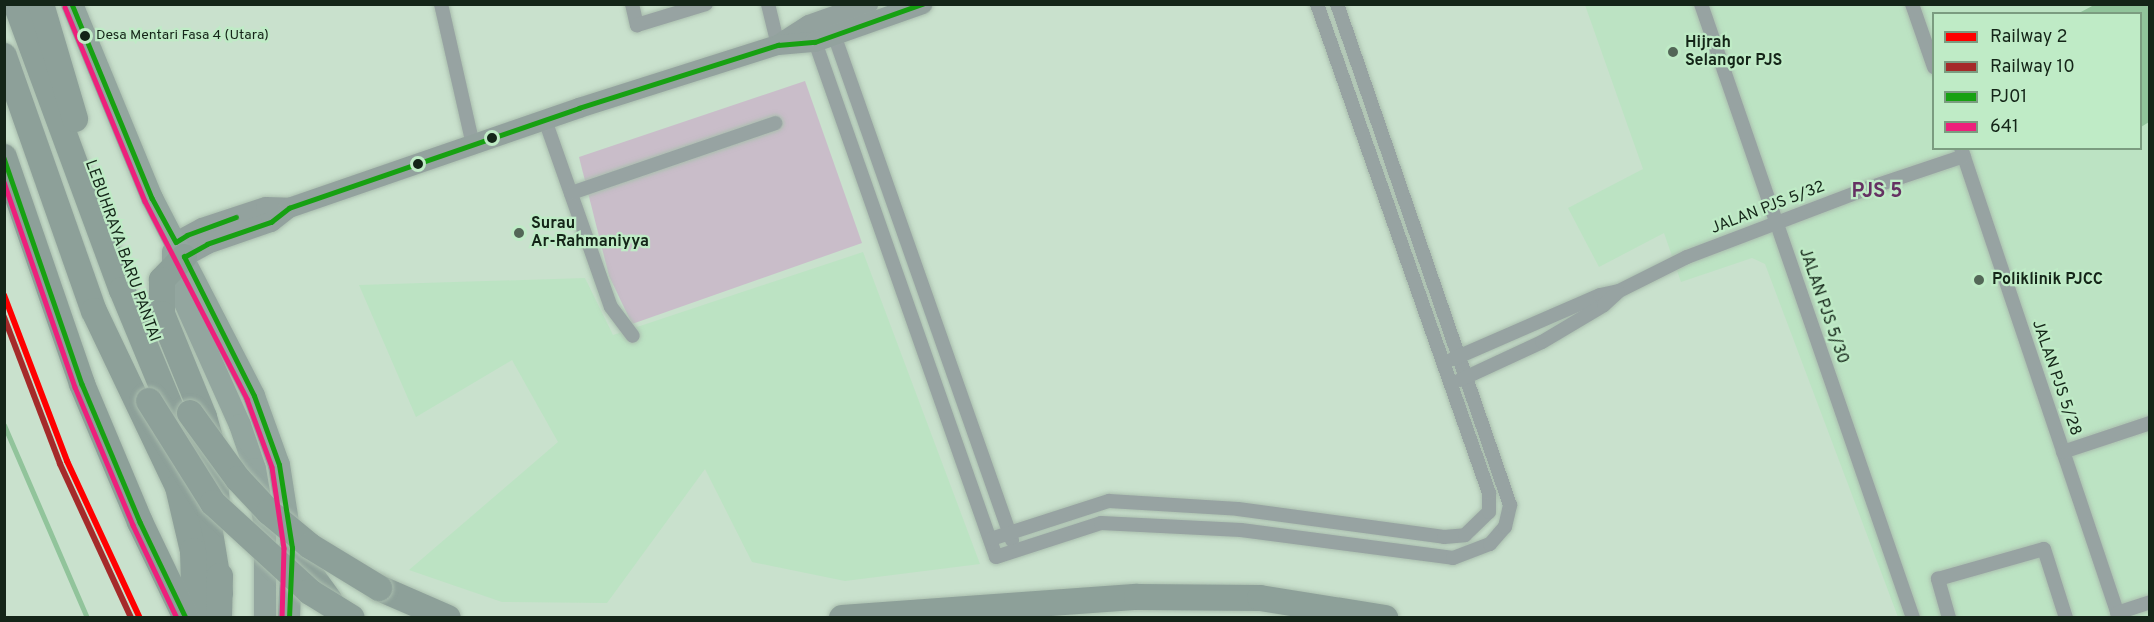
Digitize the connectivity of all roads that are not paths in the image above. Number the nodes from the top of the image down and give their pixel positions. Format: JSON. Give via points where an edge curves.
{"nodes":[{"id":1,"x":16,"y":4,"type":"edge"},
{"id":2,"x":41,"y":4,"type":"edge"},
{"id":3,"x":72,"y":4,"type":"edge"},
{"id":4,"x":441,"y":4,"type":"edge"},
{"id":5,"x":632,"y":4,"type":"edge"},
{"id":6,"x":706,"y":4,"type":"edge"},
{"id":7,"x":768,"y":4,"type":"edge"},
{"id":8,"x":868,"y":4,"type":"edge"},
{"id":9,"x":923,"y":4,"type":"edge"},
{"id":10,"x":1317,"y":4,"type":"edge"},
{"id":11,"x":1337,"y":4,"type":"edge"},
{"id":12,"x":1701,"y":4,"type":"edge"},
{"id":13,"x":1912,"y":4,"type":"edge"},
{"id":14,"x":4,"y":7,"type":"edge"},
{"id":15,"x":832,"y":26,"type":"junction"},
{"id":16,"x":812,"y":33,"type":"junction"},
{"id":17,"x":778,"y":45,"type":"junction"},
{"id":18,"x":4,"y":56,"type":"edge"},
{"id":19,"x":1932,"y":61,"type":"edge"},
{"id":20,"x":544,"y":120,"type":"junction"},
{"id":21,"x":775,"y":123,"type":"dead end"},
{"id":22,"x":473,"y":144,"type":"junction"},
{"id":23,"x":1962,"y":152,"type":"edge"},
{"id":24,"x":4,"y":157,"type":"edge"},
{"id":25,"x":571,"y":193,"type":"junction"},
{"id":26,"x":1776,"y":222,"type":"junction"},
{"id":27,"x":178,"y":255,"type":"junction"},
{"id":28,"x":1619,"y":291,"type":"junction"},
{"id":29,"x":633,"y":336,"type":"dead end"},
{"id":30,"x":1460,"y":356,"type":"junction"},
{"id":31,"x":1444,"y":363,"type":"junction"},
{"id":32,"x":1467,"y":376,"type":"junction"},
{"id":33,"x":1450,"y":383,"type":"junction"},
{"id":34,"x":2150,"y":423,"type":"edge"},
{"id":35,"x":2063,"y":452,"type":"junction"},
{"id":36,"x":1010,"y":533,"type":"junction"},
{"id":37,"x":991,"y":539,"type":"junction"},
{"id":38,"x":292,"y":548,"type":"junction"},
{"id":39,"x":1016,"y":550,"type":"junction"},
{"id":40,"x":2150,"y":602,"type":"edge"},
{"id":41,"x":219,"y":605,"type":"edge"},
{"id":42,"x":2118,"y":615,"type":"edge"},
{"id":43,"x":186,"y":618,"type":"edge"},
{"id":44,"x":195,"y":618,"type":"edge"},
{"id":45,"x":265,"y":618,"type":"edge"},
{"id":46,"x":290,"y":618,"type":"edge"},
{"id":47,"x":347,"y":618,"type":"edge"},
{"id":48,"x":352,"y":618,"type":"edge"},
{"id":49,"x":448,"y":618,"type":"edge"},
{"id":50,"x":842,"y":618,"type":"edge"},
{"id":51,"x":1385,"y":618,"type":"edge"},
{"id":52,"x":1913,"y":618,"type":"edge"},
{"id":53,"x":1949,"y":618,"type":"edge"},
{"id":54,"x":2066,"y":618,"type":"edge"}],
"edges":[{"from":1,"to":41,"type":"highway","via":[[122,290],[192,459],[209,526]]},
{"from":2,"to":49,"type":"highway","name":"LEBUHRAYA BARU PANTAI","bridge":true,"via":[[95,181],[132,285],[184,402],[238,478],[269,512],[310,546],[379,588]]},
{"from":3,"to":27,"type":"main road"},
{"from":4,"to":22,"type":"street"},
{"from":5,"to":6,"type":"street","via":[[637,25]]},
{"from":7,"to":17,"type":"street"},
{"from":8,"to":15,"type":"main road"},
{"from":9,"to":15,"type":"main road"},
{"from":10,"to":31,"type":"street"},
{"from":11,"to":30,"type":"street"},
{"from":12,"to":26,"type":"street","name":"JALAN PJS 5/30"},
{"from":13,"to":19,"type":"street"},
{"from":14,"to":48,"type":"highway","name":"LEBUHRAYA BARU PANTAI","bridge":true,"via":[[106,304],[149,401],[213,503],[310,592]]},
{"from":15,"to":16,"type":"main road"},
{"from":15,"to":36,"type":"street"},
{"from":16,"to":17,"type":"main road"},
{"from":16,"to":37,"type":"street"},
{"from":17,"to":20,"type":"main road"},
{"from":18,"to":44,"type":"highway","via":[[94,311],[178,488],[193,551]]},
{"from":20,"to":22,"type":"main road"},
{"from":20,"to":25,"type":"street"},
{"from":21,"to":25,"type":"street"},
{"from":22,"to":27,"type":"main road","via":[[289,208],[272,222]]},
{"from":23,"to":26,"type":"street","name":"JALAN PJS 5/32"},
{"from":23,"to":35,"type":"street","name":"JALAN PJS 5/28"},
{"from":24,"to":43,"type":"highway","via":[[82,384],[140,522]]},
{"from":25,"to":29,"type":"street","via":[[611,307]]},
{"from":26,"to":28,"type":"street","name":"JALAN PJS 5/32","via":[[1687,256]]},
{"from":26,"to":52,"type":"street","name":"JALAN PJS 5/30"},
{"from":27,"to":38,"type":"main road","via":[[254,396],[279,465]]},
{"from":27,"to":41,"type":"highway","via":[[162,280],[162,314],[213,449]]},
{"from":27,"to":45,"type":"main road","via":[[182,296],[240,425],[255,469],[265,527]]},
{"from":28,"to":30,"type":"street","via":[[1600,295]]},
{"from":28,"to":32,"type":"street","via":[[1604,305],[1542,342]]},
{"from":30,"to":31,"type":"street"},
{"from":30,"to":32,"type":"street"},
{"from":31,"to":33,"type":"street"},
{"from":32,"to":33,"type":"street"},
{"from":32,"to":39,"type":"street","via":[[1510,505],[1505,527],[1490,544],[1453,558],[1241,530],[1101,523]]},
{"from":33,"to":36,"type":"street","via":[[1489,493],[1489,512],[1464,535],[1444,537],[1238,508],[1109,501]]},
{"from":34,"to":35,"type":"street"},
{"from":35,"to":42,"type":"street","name":"JALAN PJS 5/28"},
{"from":36,"to":37,"type":"street"},
{"from":36,"to":39,"type":"street"},
{"from":37,"to":39,"type":"street","via":[[996,556]]},
{"from":38,"to":46,"type":"main road"},
{"from":38,"to":47,"type":"highway","via":[[312,579]]},
{"from":40,"to":42,"type":"street"},
{"from":50,"to":51,"type":"highway","via":[[1137,597],[1260,598]]},
{"from":53,"to":54,"type":"street","via":[[1938,579],[2044,549]]}]}
